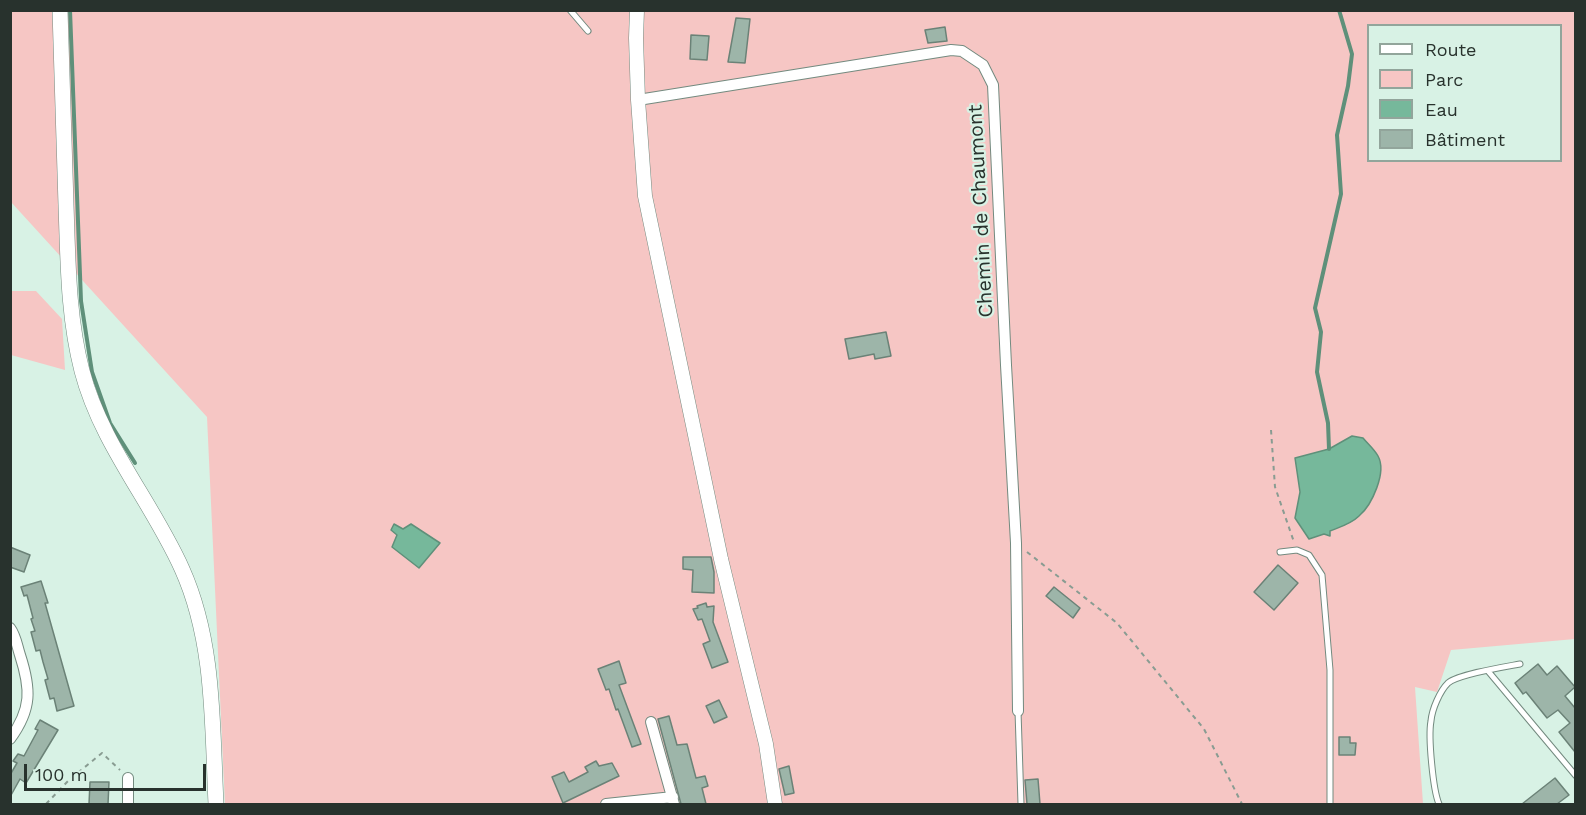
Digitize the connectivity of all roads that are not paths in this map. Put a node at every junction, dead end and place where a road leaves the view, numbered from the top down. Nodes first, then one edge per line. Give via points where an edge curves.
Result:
1 (60, 10) edge
2 (570, 10) edge
3 (638, 10) edge
4 (588, 31) dead end
5 (638, 100) junction
6 (1280, 552) dead end
7 (10, 628) edge
8 (1520, 663) dead end
9 (1488, 671) junction
10 (1018, 711) joint
11 (651, 722) dead end
12 (10, 739) edge
13 (1575, 776) edge
14 (128, 778) road end
15 (673, 801) edge
16 (128, 804) edge
17 (216, 804) edge
18 (606, 804) edge
19 (775, 804) edge
20 (1021, 804) edge
21 (1330, 804) edge
22 (1439, 804) edge

1 - 17 main road via 72,326 94,409 167,537 195,603 207,659
2 - 4 lane
3 - 5 street
5 - 10 street, Chemin de Chaumont via 951,50 962,51 983,65 993,85 1016,543
5 - 19 street via 645,196 721,559 766,744
6 - 21 lane via 1297,550 1309,555 1322,575 1330,670
7 - 12 street via 27,678 28,697 23,721
8 - 9 lane
9 - 13 lane
9 - 22 lane via 1450,682 1441,692 1431,720
10 - 20 lane
11 - 15 street
14 - 16 street
15 - 18 street

